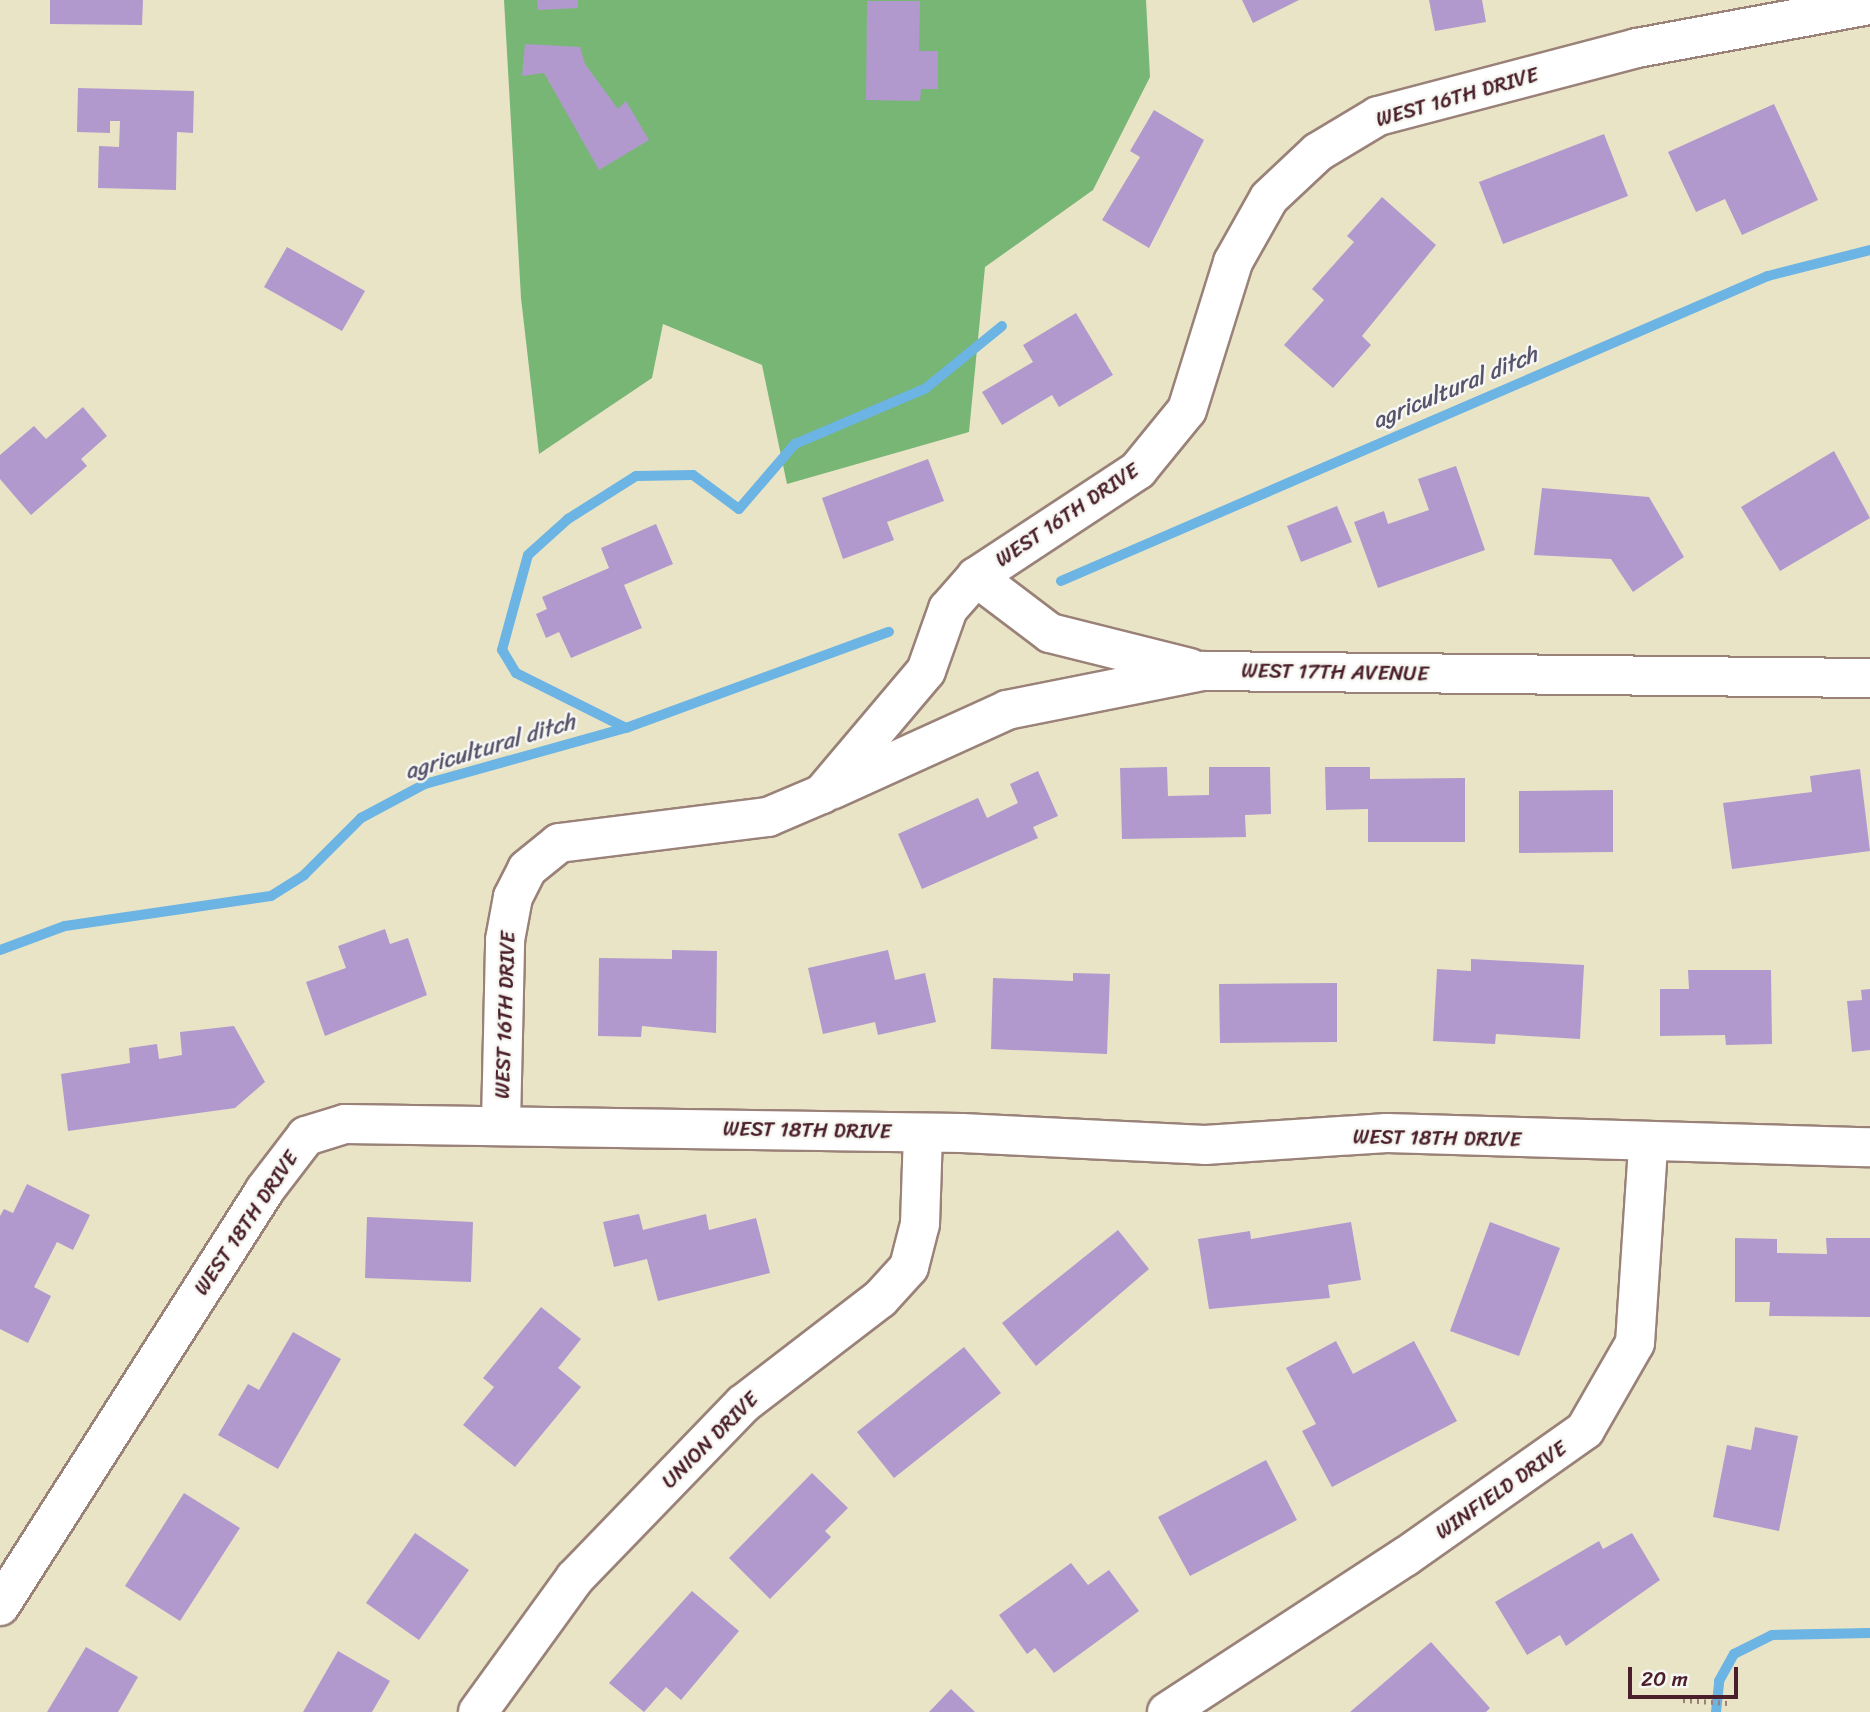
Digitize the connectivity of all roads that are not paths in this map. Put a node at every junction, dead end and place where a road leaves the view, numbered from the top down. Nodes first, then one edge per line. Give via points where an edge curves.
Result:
1 (1870, 5) edge
2 (976, 577) junction
3 (1202, 671) junction
4 (1870, 678) edge
5 (822, 794) junction
6 (501, 1123) junction
7 (923, 1133) junction
8 (1648, 1145) junction
9 (1870, 1147) edge
10 (0, 1606) edge
11 (478, 1712) edge
12 (1167, 1712) edge

1 - 2 street, WEST 16TH DRIVE via 1637,48 1391,113 1318,152 1263,208 1233,262 1186,410 1146,460
2 - 3 street via 1050,633
2 - 5 street, WEST 16TH DRIVE via 947,609 926,671
3 - 4 street, WEST 17TH AVENUE
3 - 5 street, WEST 17TH AVENUE via 1007,710
5 - 6 street, WEST 16TH DRIVE via 768,817 559,843 527,869 513,897 505,940
6 - 7 street, WEST 18TH DRIVE
6 - 10 street, WEST 18TH DRIVE via 345,1124 306,1136 264,1191
7 - 8 street, WEST 18TH DRIVE via 1205,1145 1387,1133
7 - 11 street, UNION DRIVE via 920,1224 909,1267 880,1299 724,1423 575,1578
8 - 9 street, WEST 18TH DRIVE
8 - 12 street, WINFIELD DRIVE via 1635,1343 1585,1430 1405,1558

